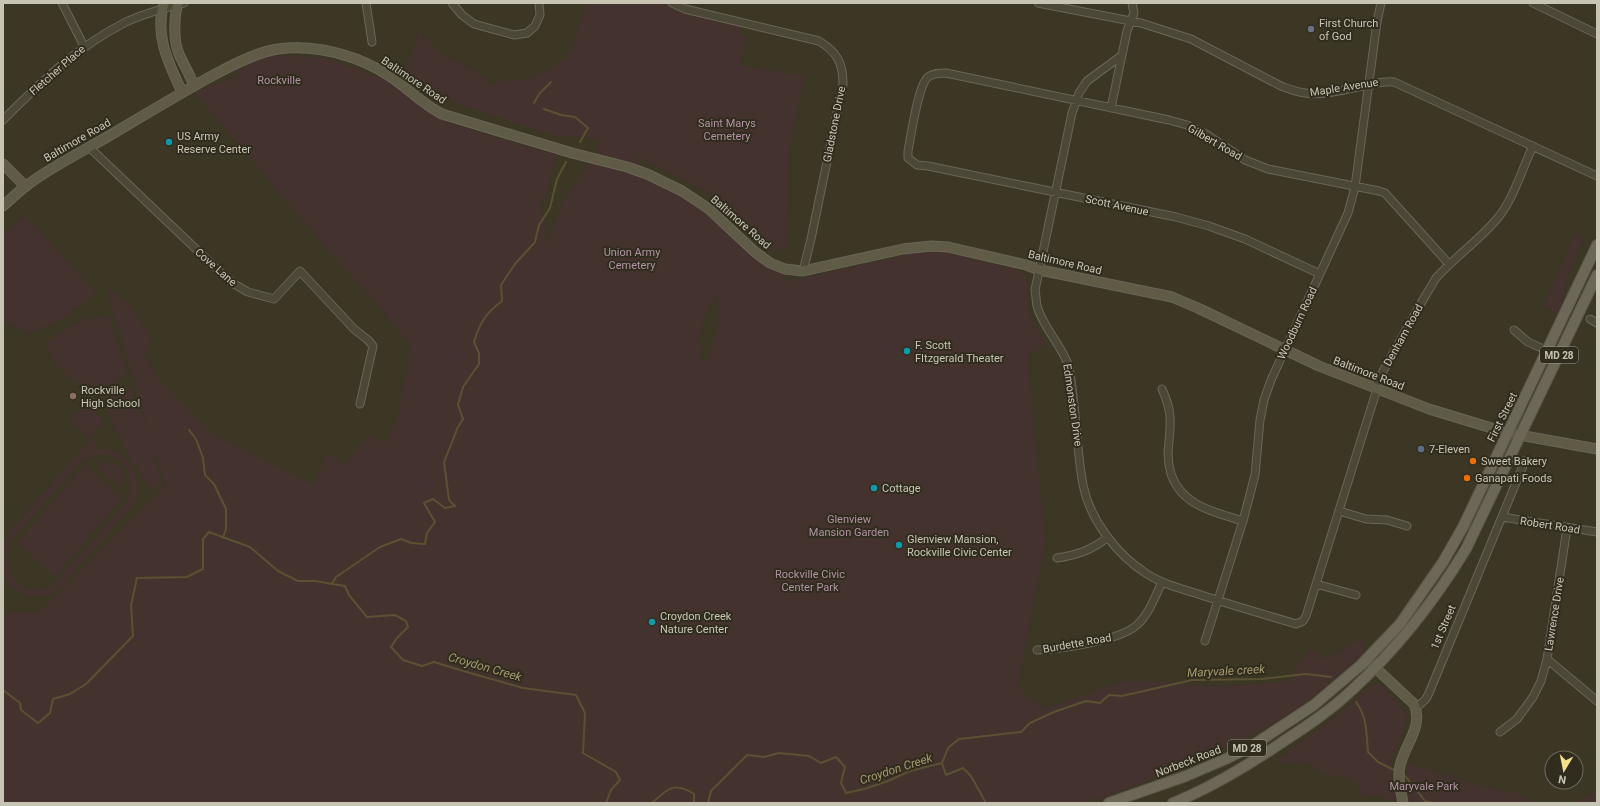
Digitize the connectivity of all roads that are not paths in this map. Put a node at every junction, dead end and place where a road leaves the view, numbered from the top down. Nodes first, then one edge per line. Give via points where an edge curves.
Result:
1 (62, 3) edge
2 (366, 3) edge
3 (452, 3) edge
4 (539, 3) edge
5 (672, 3) edge
6 (1038, 3) edge
7 (1132, 3) edge
8 (1381, 3) edge
9 (1533, 3) edge
10 (180, 4) edge
11 (163, 6) edge
12 (1130, 22) junction
13 (1597, 34) edge
14 (372, 42) dead end
15 (84, 46) junction
16 (1121, 56) junction
17 (1369, 85) junction
18 (194, 86) junction
19 (182, 92) junction
20 (1076, 101) junction
21 (1112, 108) junction
22 (3, 120) edge
23 (1533, 146) junction
24 (90, 148) junction
25 (908, 158) joint
26 (3, 164) edge
27 (1597, 176) edge
28 (25, 186) junction
29 (1355, 187) junction
30 (1055, 192) junction
31 (3, 206) edge
32 (1597, 245) edge
33 (1449, 264) junction
34 (1040, 270) junction
35 (803, 271) junction
36 (1320, 274) junction
37 (1597, 275) edge
38 (1590, 319) dead end
39 (1597, 323) edge
40 (1514, 330) dead end
41 (1284, 350) junction
42 (1548, 351) junction
43 (1162, 389) dead end
44 (1377, 390) junction
45 (360, 404) dead end
46 (1508, 433) junction
47 (1520, 436) junction
48 (1597, 450) edge
49 (1525, 461) dead end
50 (1339, 511) junction
51 (1502, 516) junction
52 (1242, 521) junction
53 (1407, 526) dead end
54 (1567, 528) junction
55 (1597, 532) edge
56 (1108, 537) junction
57 (1057, 558) dead end
58 (1162, 582) junction
59 (1316, 584) junction
60 (1356, 595) dead end
61 (1217, 601) junction
62 (1303, 621) joint
63 (1205, 641) dead end
64 (1037, 650) dead end
65 (1366, 659) junction
66 (1547, 659) junction
67 (1375, 668) junction
68 (1597, 701) edge
69 (1416, 708) junction
70 (1500, 732) dead end
71 (1109, 803) edge
72 (1173, 803) edge
73 (1403, 803) edge

1 - 15 street
2 - 14 street
3 - 4 street via 474,24 514,35 527,33 535,26 540,15
5 - 35 street, Gladstone Drive via 685,9 820,41 831,48 840,62 843,84
6 - 12 street, Maple Avenue
7 - 12 street via 1134,12
8 - 17 street, Woodburn Road
9 - 13 street
10 - 11 street, Fletcher Place
10 - 18 street via 175,30 176,43 178,53
11 - 15 street, Fletcher Place via 128,21
11 - 19 street via 161,32 164,49
12 - 16 street
12 - 17 street, Maple Avenue via 1191,39 1296,92 1319,93
15 - 22 street, Fletcher Place
16 - 20 street, Edmonston Drive via 1087,81
16 - 21 street
17 - 23 street, Maple Avenue via 1385,81 1404,85
17 - 29 street, Woodburn Road
18 - 19 street, Baltimore Road
18 - 35 street, Baltimore Road via 227,68 277,49 319,50 346,56 365,62 389,75 430,108 442,114 647,174 682,191 709,209 770,263 785,269
19 - 24 street, Baltimore Road
20 - 21 street, Gilbert Road
20 - 25 street, Gilbert Road via 946,73 935,74 928,77 921,86
20 - 30 street, Edmonston Drive
21 - 29 street, Gilbert Road via 1187,125 1206,134 1245,160 1268,169
23 - 27 street, Maple Avenue
23 - 33 street, Denham Road via 1507,204 1497,219
24 - 28 street, Baltimore Road
24 - 45 street, Cove Lane via 234,284 248,292 274,299 300,271 373,346
25 - 30 street, Scott Avenue via 916,165
26 - 28 street
28 - 31 street, Baltimore Road
29 - 33 street, Gilbert Road via 1384,193
29 - 36 street, Woodburn Road via 1348,214
30 - 34 street, Edmonston Drive
30 - 36 street, Scott Avenue via 1209,226 1245,239
32 - 42 main road, First Street / MD 28
33 - 44 street, Denham Road via 1436,278 1424,298 1380,376
34 - 35 street, Baltimore Road via 948,247 931,246 903,249
34 - 41 street, Baltimore Road via 1172,297
34 - 56 street, Edmonston Drive via 1036,290 1037,305 1069,367 1083,486 1092,512
36 - 41 street, Woodburn Road
37 - 47 main road, MD 28
38 - 39 street
40 - 42 street via 1528,342
41 - 44 street, Baltimore Road
41 - 52 street, Woodburn Road via 1264,400 1255,475
42 - 46 main road, First Street / MD 28
43 - 52 street via 1171,415 1168,464 1174,481 1193,503
44 - 46 street, Baltimore Road
44 - 50 street, Denham Road
46 - 47 street, Baltimore Road
46 - 65 main road, First Street / MD 28 via 1450,550 1400,624
47 - 48 street, Baltimore Road
47 - 67 main road, MD 28 via 1466,549 1414,624
49 - 51 street, 1st Street
50 - 53 street
50 - 59 street, Denham Road
51 - 54 street, Robert Road
51 - 69 street, 1st Street via 1429,693
52 - 61 street, Woodburn Road
54 - 55 street, Robert Road
54 - 66 street, Lawrence Drive
56 - 57 street via 1084,552
56 - 58 street, Edmonston Drive via 1132,564
58 - 61 street, Edmonston Drive
58 - 64 street, Burdette Road via 1146,615 1126,633 1109,639 1051,650
59 - 60 street
59 - 62 street, Denham Road
61 - 62 street, Edmonston Drive via 1296,624
61 - 63 street, Woodburn Road
65 - 67 street
65 - 71 main road, Norbeck Road / MD 28 via 1314,705 1252,746 1209,766
66 - 68 street, Lawrence Drive
66 - 70 street via 1533,698 1517,719
67 - 69 street
67 - 72 main road, MD 28 via 1352,691 1283,742 1228,776
69 - 73 street via 1417,719 1399,772

